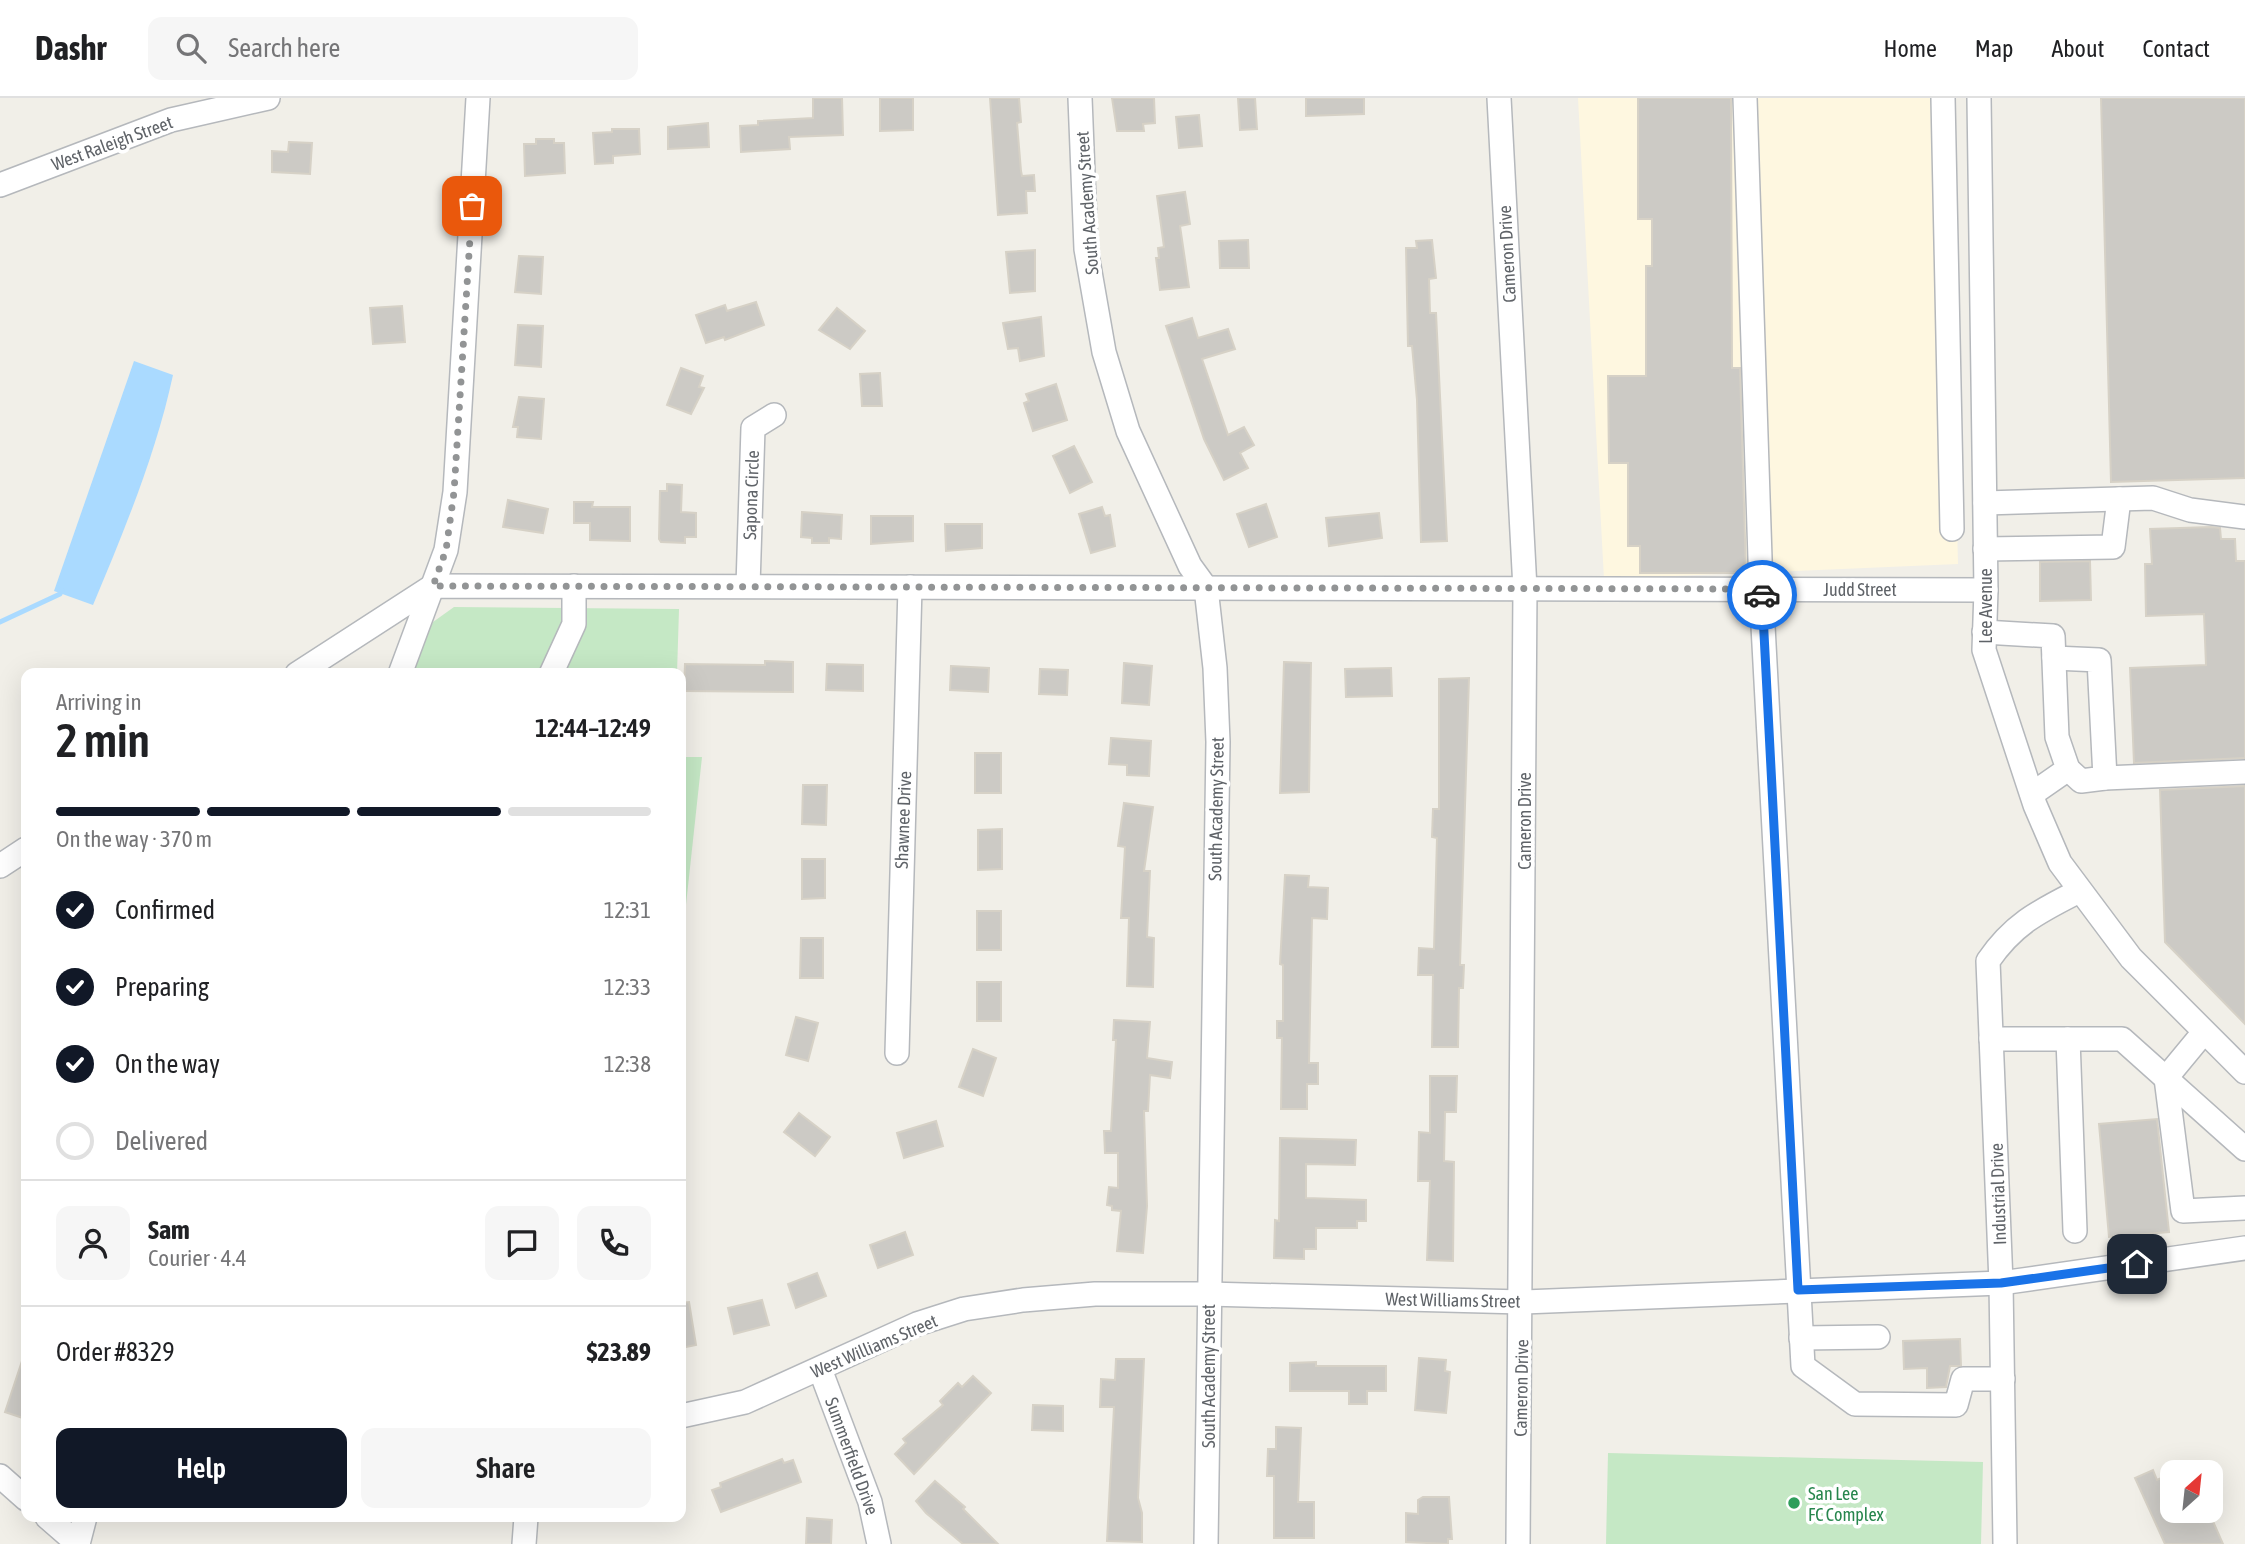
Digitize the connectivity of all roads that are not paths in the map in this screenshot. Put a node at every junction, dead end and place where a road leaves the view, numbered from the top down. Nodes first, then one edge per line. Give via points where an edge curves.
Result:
1 (268, 98) edge
2 (478, 98) edge
3 (1080, 98) edge
4 (1499, 98) edge
5 (1745, 98) edge
6 (1942, 98) edge
7 (1979, 98) edge
8 (0, 184) edge
9 (774, 415) dead end
10 (2119, 499) junction
11 (1985, 503) junction
12 (2245, 517) edge
13 (1952, 529) dead end
14 (1985, 550) junction
15 (433, 586) junction
16 (574, 586) junction
17 (748, 586) junction
18 (909, 587) junction
19 (1206, 588) junction
20 (1525, 589) junction
21 (1761, 589) junction
22 (1986, 590) junction
23 (1984, 632) junction
24 (2054, 658) junction
25 (306, 668) edge
26 (402, 668) edge
27 (554, 668) edge
28 (2068, 769) junction
29 (2245, 772) edge
30 (2105, 778) junction
31 (2032, 794) junction
32 (21, 852) edge
33 (0, 866) edge
34 (2079, 891) junction
35 (2204, 1032) junction
36 (1991, 1039) junction
37 (2068, 1039) junction
38 (897, 1053) dead end
39 (2245, 1072) edge
40 (2166, 1078) junction
41 (2245, 1149) edge
42 (2245, 1208) edge
43 (2075, 1231) dead end
44 (2245, 1248) edge
45 (2001, 1283) junction
46 (1798, 1290) junction
47 (1208, 1294) junction
48 (1522, 1302) junction
49 (1801, 1338) junction
50 (1878, 1338) dead end
51 (820, 1368) junction
52 (2003, 1379) junction
53 (686, 1415) edge
54 (0, 1476) edge
55 (21, 1495) edge
56 (53, 1522) edge
57 (84, 1522) edge
58 (526, 1522) edge
59 (78, 1544) edge
60 (524, 1544) edge
61 (879, 1544) edge
62 (1206, 1544) edge
63 (1518, 1544) edge
64 (2005, 1544) edge

1 - 8 street, West Raleigh Street via 171,120
2 - 15 street via 454,492 446,550
3 - 19 street, South Academy Street via 1086,249 1104,352 1128,431 1190,566
4 - 20 street, Cameron Drive
5 - 21 street
6 - 13 street
7 - 11 street, Lee Avenue
9 - 17 street, Sapona Circle via 754,428
10 - 11 street
10 - 12 street via 2153,498 2190,510
10 - 14 street via 2113,547
11 - 14 street, Lee Avenue
14 - 22 street, Lee Avenue
15 - 16 street, Judd Street
15 - 25 street
15 - 26 street
16 - 17 street, Judd Street
16 - 27 street via 574,624
17 - 18 street, Judd Street
18 - 19 street, Judd Street
18 - 38 street, Shawnee Drive
19 - 20 street, Judd Street
19 - 47 street, South Academy Street via 1218,742
20 - 21 street, Judd Street
20 - 48 street, Cameron Drive
21 - 22 street, Judd Street
21 - 46 street
22 - 23 street, Lee Avenue
23 - 24 street via 2053,636
23 - 31 street, Lee Avenue via 1984,650
24 - 28 street via 2057,737
24 - 30 street via 2099,660
28 - 30 street via 2081,781
28 - 31 street
29 - 30 street
31 - 34 street, Lee Avenue via 2060,863
32 - 33 street
34 - 35 street, Lee Avenue via 2131,958
34 - 36 street, Industrial Drive via 2022,921 2002,939 1988,961
35 - 39 street, Lee Avenue
35 - 40 street
36 - 37 street
36 - 45 street, Industrial Drive
37 - 40 street via 2122,1039
37 - 43 street
40 - 41 street
40 - 42 street via 2183,1211
44 - 45 street, West Williams Street
45 - 46 street, West Williams Street
45 - 52 street, Industrial Drive
46 - 48 street, West Williams Street
46 - 49 street
47 - 48 street, West Williams Street
47 - 51 street, West Williams Street via 1095,1294 964,1309 917,1324
47 - 62 street, South Academy Street
48 - 63 street, Cameron Drive
49 - 50 street
49 - 52 street via 1802,1366 1855,1404 1956,1405 1963,1379
51 - 53 street, West Williams Street via 745,1402
51 - 61 street, Summerfield Drive via 870,1502
52 - 64 street, Industrial Drive
54 - 55 street
56 - 59 street
57 - 59 street
58 - 60 street

